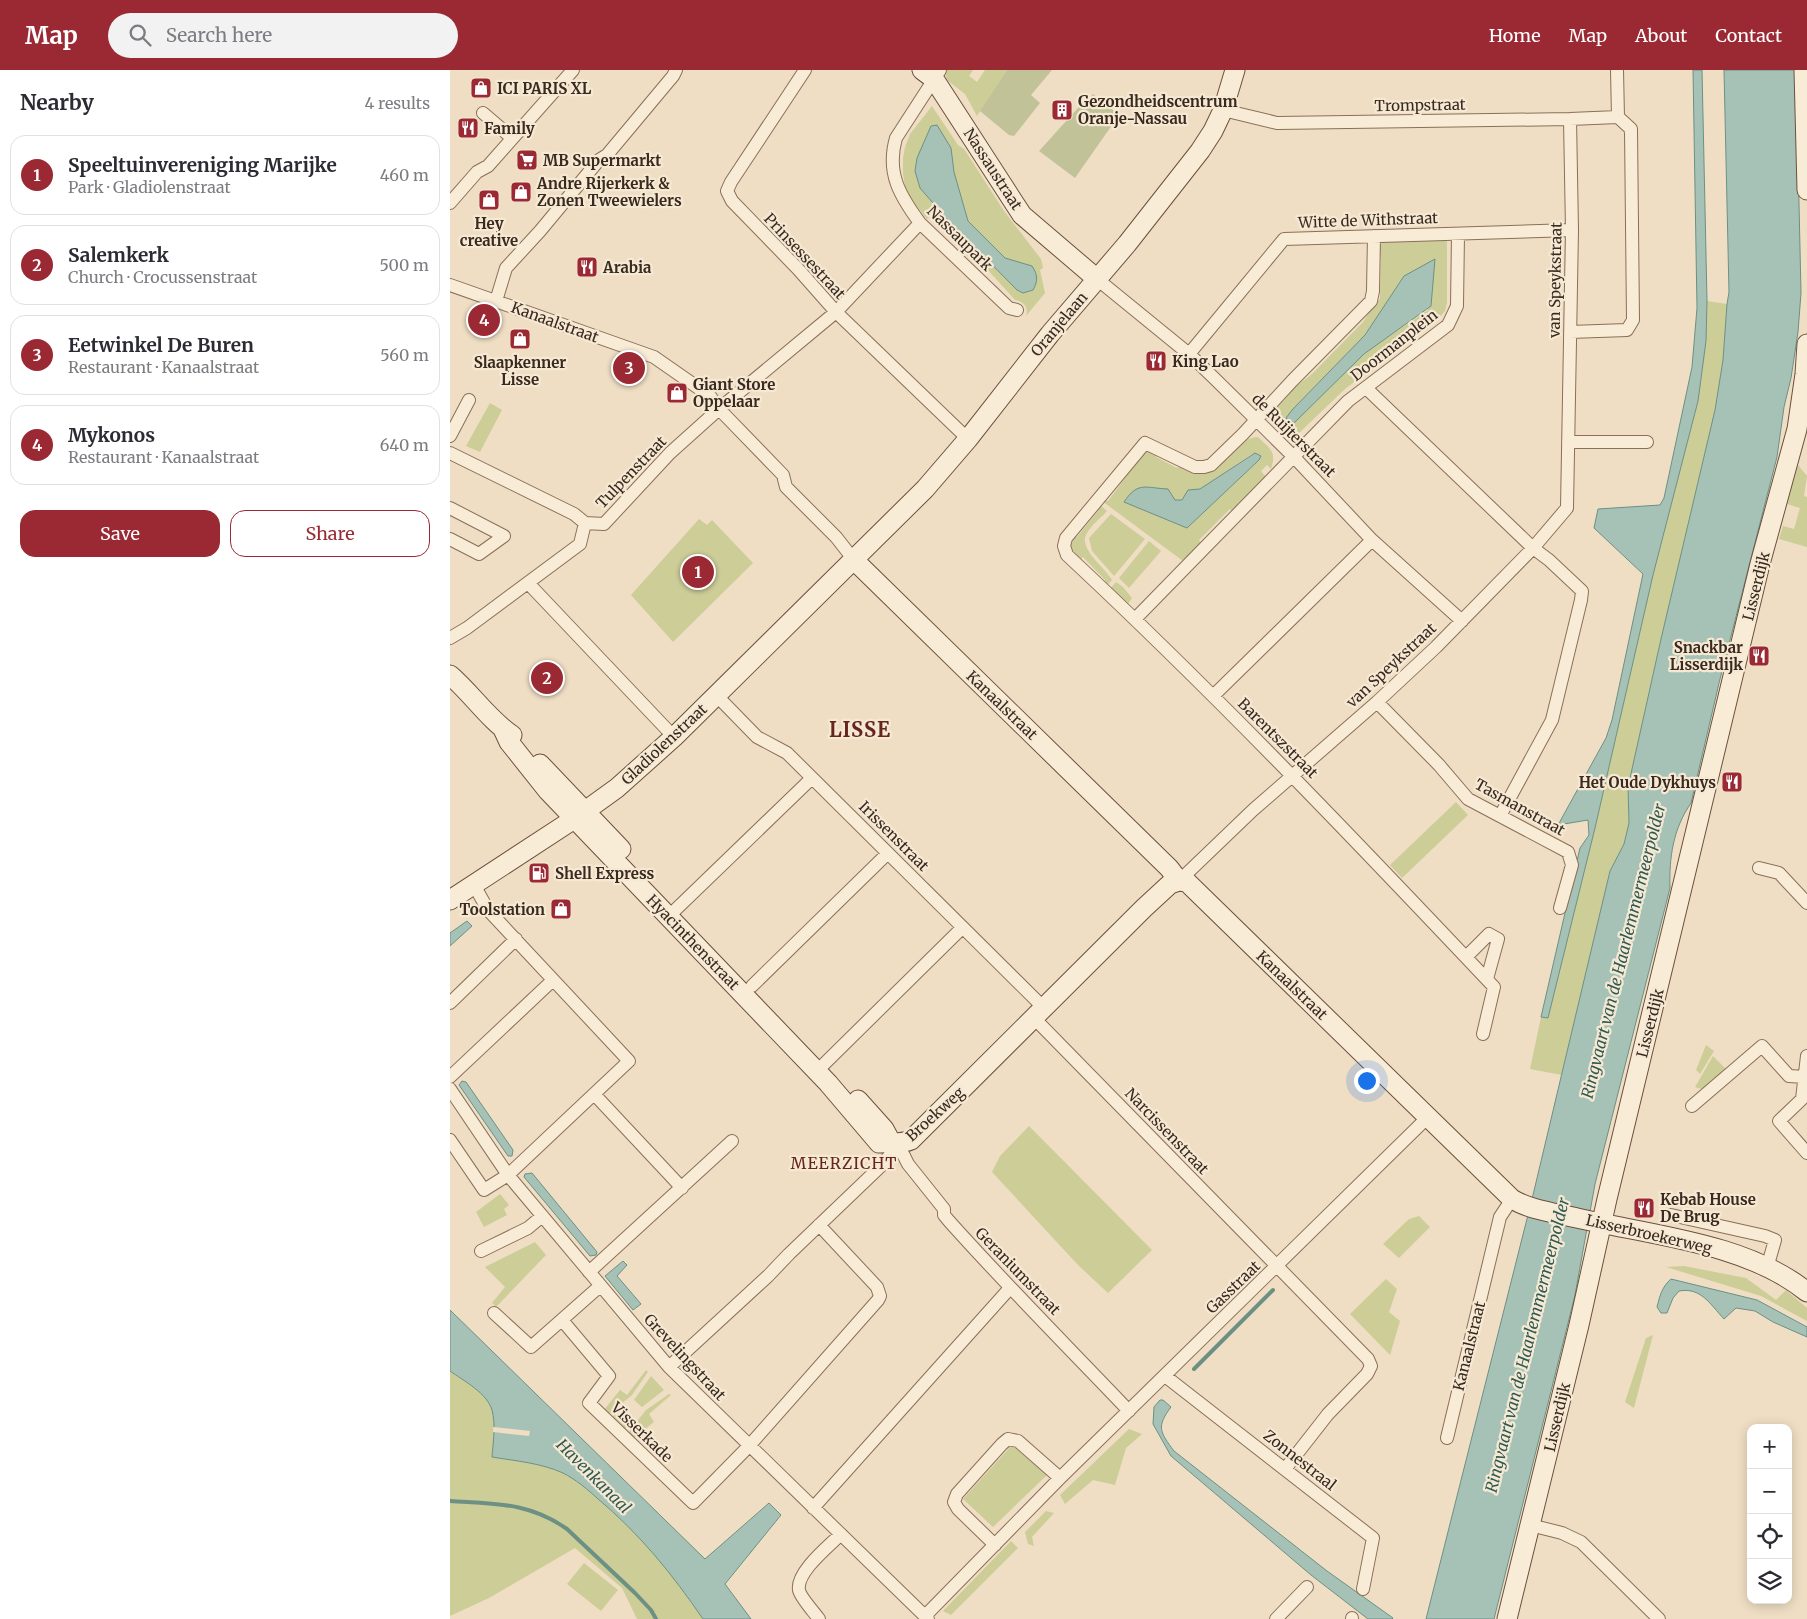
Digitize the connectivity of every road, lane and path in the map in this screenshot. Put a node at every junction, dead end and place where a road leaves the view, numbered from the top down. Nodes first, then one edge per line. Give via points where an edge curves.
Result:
1 (573, 70) edge
2 (676, 70) edge
3 (805, 70) edge
4 (1235, 70) edge
5 (1617, 70) edge
6 (1804, 70) edge
7 (932, 73) edge
8 (1223, 110) junction
9 (483, 113) dead end
10 (1618, 117) junction
11 (1570, 119) junction
12 (512, 138) junction
13 (1807, 190) edge
14 (450, 203) edge
15 (920, 224) junction
16 (1572, 230) junction
17 (1458, 234) junction
18 (1374, 236) junction
19 (1097, 279) junction
20 (450, 285) edge
21 (496, 300) junction
22 (1017, 310) dead end
23 (836, 312) junction
24 (1570, 332) junction
25 (1807, 344) edge
26 (1189, 354) junction
27 (1366, 388) junction
28 (469, 400) dead end
29 (719, 409) junction
30 (1256, 420) junction
31 (1802, 429) edge
32 (450, 436) edge
33 (968, 439) junction
34 (1568, 442) junction
35 (1647, 442) dead end
36 (450, 452) edge
37 (1293, 456) junction
38 (450, 508) edge
39 (586, 523) junction
40 (450, 539) edge
41 (1372, 540) junction
42 (1533, 548) junction
43 (854, 560) junction
44 (528, 583) junction
45 (1135, 619) junction
46 (1462, 620) junction
47 (452, 635) edge
48 (450, 675) edge
49 (716, 694) junction
50 (1213, 696) junction
51 (1377, 702) junction
52 (674, 737) junction
53 (1293, 775) junction
54 (812, 778) junction
55 (580, 815) junction
56 (1500, 816) junction
57 (888, 853) junction
58 (1759, 868) dead end
59 (1179, 881) junction
60 (474, 885) junction
61 (450, 900) edge
62 (1807, 903) edge
63 (1560, 908) dead end
64 (673, 912) junction
65 (962, 928) junction
66 (516, 940) junction
67 (1466, 957) junction
68 (1487, 979) junction
69 (553, 980) junction
70 (752, 986) junction
71 (450, 1003) edge
72 (1039, 1013) junction
73 (1483, 1034) dead end
74 (1807, 1056) edge
75 (820, 1068) junction
76 (450, 1077) edge
77 (1805, 1077) junction
78 (450, 1089) edge
79 (594, 1094) junction
80 (1692, 1106) dead end
81 (1428, 1117) junction
82 (450, 1140) edge
83 (732, 1141) dead end
84 (894, 1143) junction
85 (1807, 1153) edge
86 (508, 1175) junction
87 (682, 1188) junction
88 (1520, 1202) junction
89 (1671, 1214) dead end
90 (542, 1217) junction
91 (1595, 1221) junction
92 (819, 1225) junction
93 (481, 1251) dead end
94 (1277, 1267) junction
95 (1767, 1268) junction
96 (588, 1272) junction
97 (600, 1286) junction
98 (1010, 1288) junction
99 (1807, 1292) edge
100 (494, 1313) dead end
101 (562, 1320) junction
102 (669, 1367) junction
103 (1165, 1376) junction
104 (1129, 1411) junction
105 (1447, 1438) dead end
106 (749, 1446) junction
107 (1285, 1469) junction
108 (1060, 1478) junction
109 (813, 1508) junction
110 (1530, 1526) junction
111 (841, 1534) junction
112 (995, 1545) junction
113 (1306, 1587) dead end
114 (1363, 1589) dead end
115 (926, 1618) edge
116 (819, 1619) edge
117 (1276, 1619) edge
118 (1507, 1619) edge
119 (1658, 1619) edge

1 - 12 street
2 - 21 street via 607,155 506,268
3 - 23 street, Prinsessestraat via 727,191 732,201
4 - 8 main road, Oranjelaan
5 - 10 street
6 - 13 main road
7 - 15 street, Nassaupark via 896,138 893,150 896,183
7 - 19 main road, Nassaustraat via 1022,215
8 - 11 street, Trompstraat via 1277,123
8 - 19 main road, Oranjelaan via 1200,151
9 - 12 street
10 - 11 street, Trompstraat
10 - 24 street via 1630,129 1633,320 1627,330
11 - 16 street, van Speykstraat
12 - 14 street
15 - 22 street, Nassaupark via 1009,308
15 - 23 street, Tulpenstraat
16 - 17 street, Witte de Withstraat
16 - 24 street, van Speykstraat
17 - 18 street, Witte de Withstraat
17 - 27 street, Doormanplein via 1458,306 1448,325
18 - 26 street, Witte de Withstraat via 1284,239
18 - 30 street via 1372,301
19 - 26 street, de Ruijterstraat
19 - 33 main road, Oranjelaan
20 - 21 street, Kanaalstraat
21 - 29 street, Kanaalstraat via 654,357 710,396
23 - 29 street, Tulpenstraat
23 - 33 street, Prinsessestraat
24 - 34 street, van Speykstraat
25 - 31 main road, Lisserdijk
26 - 30 street, de Ruijterstraat
27 - 37 street, Doormanplein via 1350,399
27 - 42 street
28 - 32 street
29 - 39 street, Tulpenstraat via 670,453 604,524
29 - 43 street, Kanaalstraat via 783,475 786,487 836,537
30 - 37 street, de Ruijterstraat
30 - 45 street, Barentszstraat via 1211,465 1204,467 1195,467 1145,443 1066,538 1067,555
31 - 91 main road, Lisserdijk via 1760,564
33 - 43 main road, Oranjelaan via 925,489
34 - 35 street
34 - 42 street, van Speykstraat via 1567,508
36 - 39 street
37 - 41 street, de Ruijterstraat
37 - 45 street, Doormanplein
38 - 40 street via 504,536 479,554
39 - 44 street, Tulpenstraat via 580,544
41 - 46 street, de Ruijterstraat
41 - 50 street
42 - 46 street, van Speykstraat
42 - 56 street via 1582,591 1581,600 1552,720
43 - 49 main road, Gladiolenstraat
43 - 59 main road, Kanaalstraat
44 - 47 street, Tulpenstraat via 467,628
44 - 52 street
45 - 50 street, Barentszstraat
46 - 51 street, van Speykstraat
48 - 55 main road, Hyacinthenstraat via 503,729 508,742 548,791
49 - 52 main road, Gladiolenstraat
49 - 54 street, Irissenstraat via 757,737 787,753
50 - 53 street, Barentszstraat
51 - 53 street, van Speykstraat
51 - 56 street, Tasmanstraat via 1468,799
52 - 55 main road, Gladiolenstraat via 617,788
53 - 59 street, van Speykstraat
53 - 67 street, Barentszstraat
54 - 57 street, Irissenstraat
54 - 64 street
55 - 60 main road, Gladiolenstraat
55 - 64 main road, Hyacinthenstraat
56 - 63 street, Tasmanstraat via 1568,852 1572,865
57 - 65 street, Irissenstraat
57 - 70 street
58 - 62 street via 1779,873
59 - 72 main road, Broekweg via 1165,889
59 - 81 main road, Kanaalstraat via 1192,886
60 - 61 main road, Gladiolenstraat
60 - 66 street via 488,910
64 - 70 main road, Hyacinthenstraat
64 - 75 main road, Hyacinthenstraat
65 - 72 street, Irissenstraat
65 - 75 street
66 - 69 street
66 - 71 street
67 - 68 street, Barentszstraat
67 - 68 street via 1489,934 1498,939
68 - 73 street via 1494,987
69 - 76 street
69 - 79 street via 629,1061
70 - 75 main road, Hyacinthenstraat
72 - 84 main road, Broekweg via 911,1140
72 - 94 street, Narcissenstraat
74 - 77 street
75 - 84 main road, Hyacinthenstraat via 874,1139 879,1143
77 - 80 street via 1789,1076 1762,1046
77 - 85 street via 1802,1099 1779,1121
78 - 86 street, Grevelingstraat
79 - 86 street
79 - 87 street
81 - 88 main road, Kanaalstraat
81 - 94 street, Gasstraat
82 - 86 street via 484,1190
83 - 87 street
84 - 92 street, Broekweg via 883,1164
84 - 98 street, Geraniumstraat via 944,1209 949,1221
86 - 90 street, Grevelingstraat
87 - 96 street
88 - 91 main road, Lisserbroekerweg
88 - 105 street, Kanaalstraat via 1500,1217
89 - 95 street, Lisserbroekerweg via 1775,1240
90 - 93 street via 528,1228
90 - 96 street, Grevelingstraat
91 - 95 main road, Lisserbroekerweg via 1728,1252
91 - 110 main road, Lisserdijk via 1579,1325
92 - 102 street, Broekweg
92 - 106 street via 877,1287 880,1296
94 - 103 street, Gasstraat
94 - 107 street, Narcissenstraat via 1368,1359 1371,1366
95 - 99 main road, Lisserbroekerweg
96 - 97 street, Grevelingstraat
97 - 101 street
97 - 102 street, Grevelingstraat
98 - 104 street, Geraniumstraat
98 - 109 street
100 - 101 street via 531,1347
101 - 106 street, Visserkade via 609,1376 589,1403 693,1504
102 - 106 street, Grevelingstraat
103 - 104 street, Gasstraat
103 - 107 street, Zonnestraal
104 - 108 street, Gasstraat
106 - 109 street, Grevelingstraat
107 - 114 street, Zonnestraal via 1373,1538
108 - 112 street, Gasstraat
108 - 112 street via 1018,1440 1008,1439 1002,1444 957,1494 954,1502
109 - 111 street, Grevelingstraat
110 - 118 main road, Lisserdijk
110 - 119 street via 1562,1533 1581,1542
111 - 115 street, Grevelingstraat
111 - 116 street via 806,1569 800,1580 799,1591
112 - 115 street, Gasstraat
113 - 117 street

